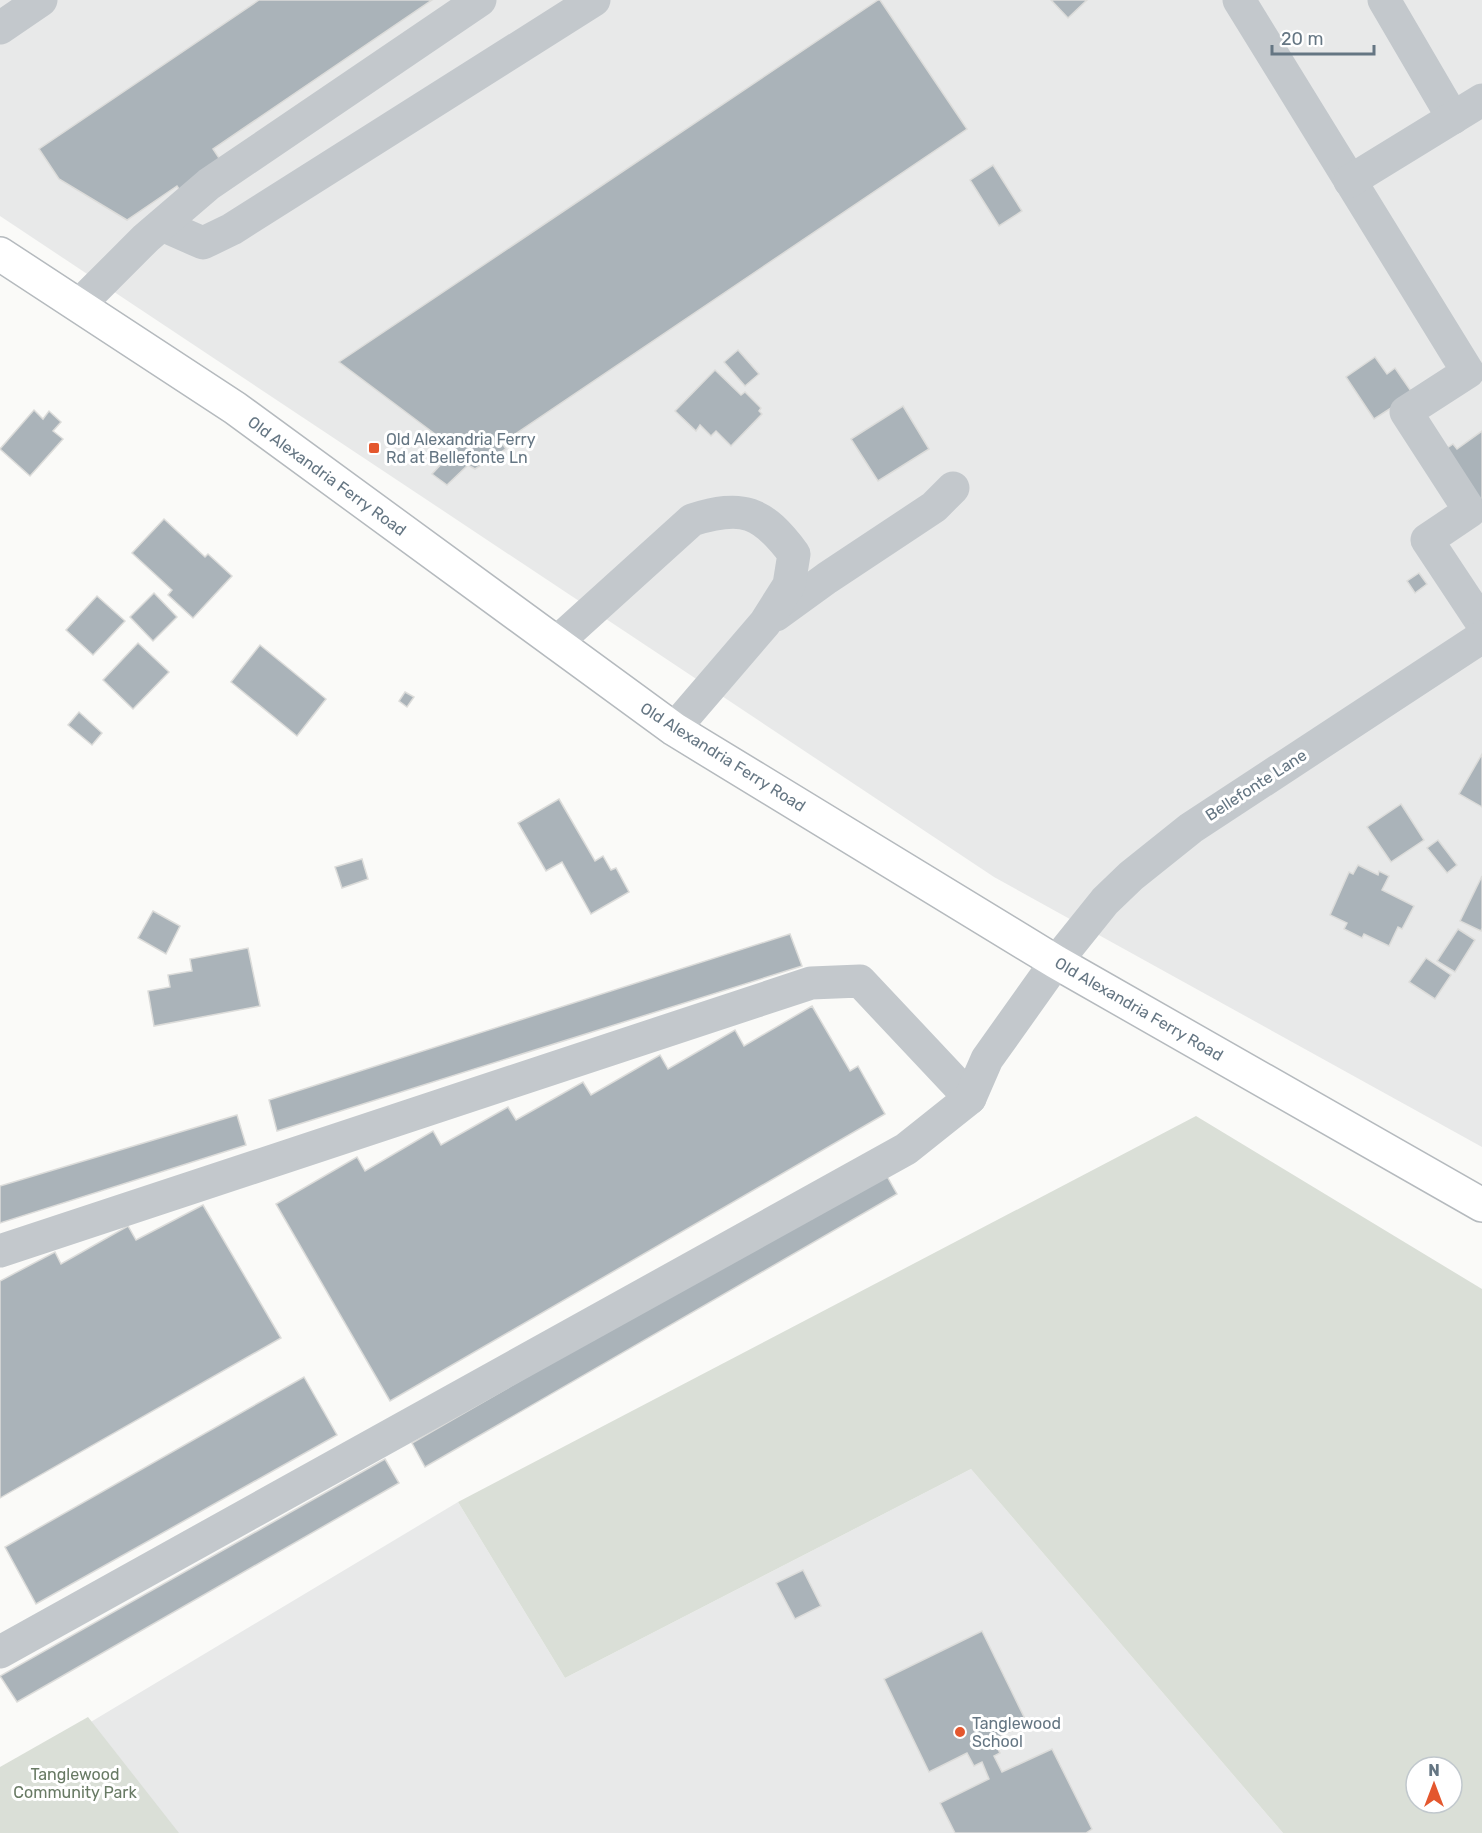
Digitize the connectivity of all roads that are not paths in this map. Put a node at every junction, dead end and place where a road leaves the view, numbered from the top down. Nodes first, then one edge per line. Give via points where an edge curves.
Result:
1 (41, 0) edge
2 (480, 0) edge
3 (594, 0) edge
4 (1239, 0) edge
5 (1384, 0) edge
6 (0, 28) edge
7 (1482, 100) edge
8 (1453, 118) junction
9 (1350, 181) junction
10 (162, 225) junction
11 (0, 254) edge
12 (79, 305) junction
13 (1475, 367) edge
14 (953, 488) dead end
15 (1482, 623) edge
16 (765, 624) junction
17 (1482, 637) edge
18 (556, 643) junction
19 (674, 729) junction
20 (1056, 962) junction
21 (970, 1098) junction
22 (1482, 1205) edge
23 (0, 1251) edge
24 (0, 1652) edge

1 - 6 street
2 - 10 street via 209,184
3 - 10 street via 232,229 202,243
4 - 9 street
5 - 8 street
7 - 8 street
8 - 9 street
9 - 13 street
10 - 12 street
11 - 12 main road, Old Alexandria Ferry Road
12 - 18 main road, Old Alexandria Ferry Road via 236,408
13 - 15 street via 1406,412 1470,511 1427,540
14 - 16 street via 934,507
16 - 18 street via 789,585 794,554 777,531 752,514 716,513 692,520
16 - 19 street
17 - 20 street, Bellefonte Lane via 1157,853 1105,901
18 - 19 main road, Old Alexandria Ferry Road
19 - 20 main road, Old Alexandria Ferry Road
20 - 21 street, Bellefonte Lane via 987,1059
20 - 22 main road, Old Alexandria Ferry Road
21 - 23 street via 860,981 811,983
21 - 24 street via 906,1149

